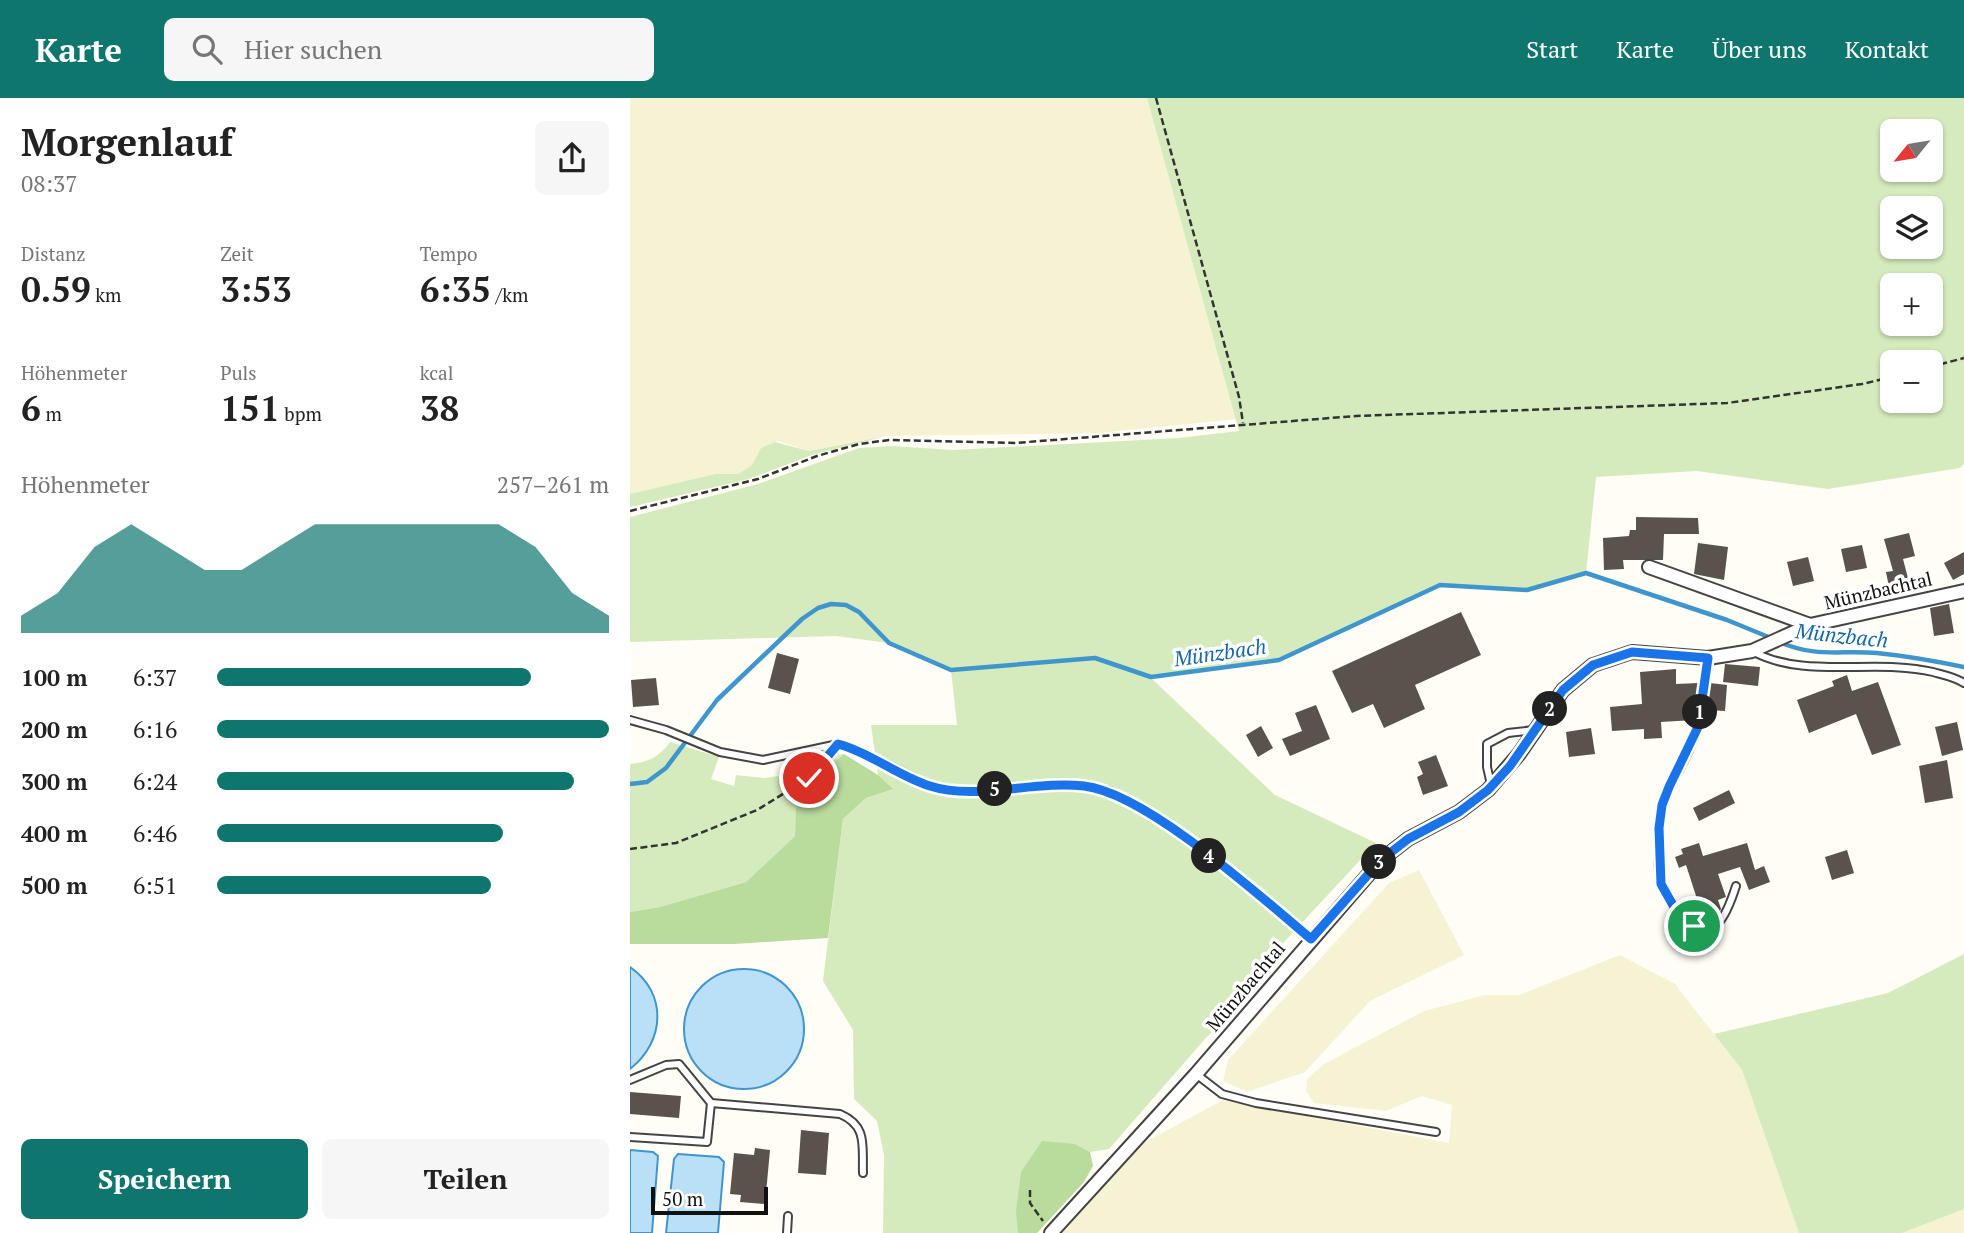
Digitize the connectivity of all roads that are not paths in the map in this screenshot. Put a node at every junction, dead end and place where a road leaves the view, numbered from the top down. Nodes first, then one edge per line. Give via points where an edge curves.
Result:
1 (1649, 568) dead end
2 (1964, 591) edge
3 (1810, 625) junction
4 (1757, 649) junction
5 (1708, 658) junction
6 (1964, 683) edge
7 (630, 720) edge
8 (1536, 730) junction
9 (1491, 786) junction
10 (1736, 886) dead end
11 (1311, 939) junction
12 (1196, 1074) junction
13 (630, 1080) edge
14 (711, 1103) junction
15 (1436, 1132) dead end
16 (630, 1137) edge
17 (863, 1173) dead end
18 (789, 1216) dead end
19 (1051, 1232) edge
20 (788, 1233) edge

1 - 3 street
2 - 3 street, Münzbachtal
3 - 4 street, Münzbachtal
4 - 5 street, Münzbachtal
4 - 6 lane via 1769,661 1886,665 1925,670
5 - 8 street, Münzbachtal via 1632,652 1593,665 1563,690
5 - 10 lane via 1698,727 1662,805 1661,884 1674,907 1702,929 1724,919
7 - 11 lane via 739,757 763,760 838,744 930,786 964,791 1049,784 1110,791 1209,856
8 - 9 street, Münzbachtal
8 - 9 lane via 1508,733 1487,744
9 - 11 street, Münzbachtal via 1459,812 1408,839 1381,860
11 - 12 street, Münzbachtal
12 - 15 lane via 1222,1094 1256,1103
12 - 19 street, Münzbachtal
13 - 14 lane via 679,1064
14 - 16 lane via 707,1142
14 - 17 lane via 840,1114 855,1120 862,1135
18 - 20 lane

